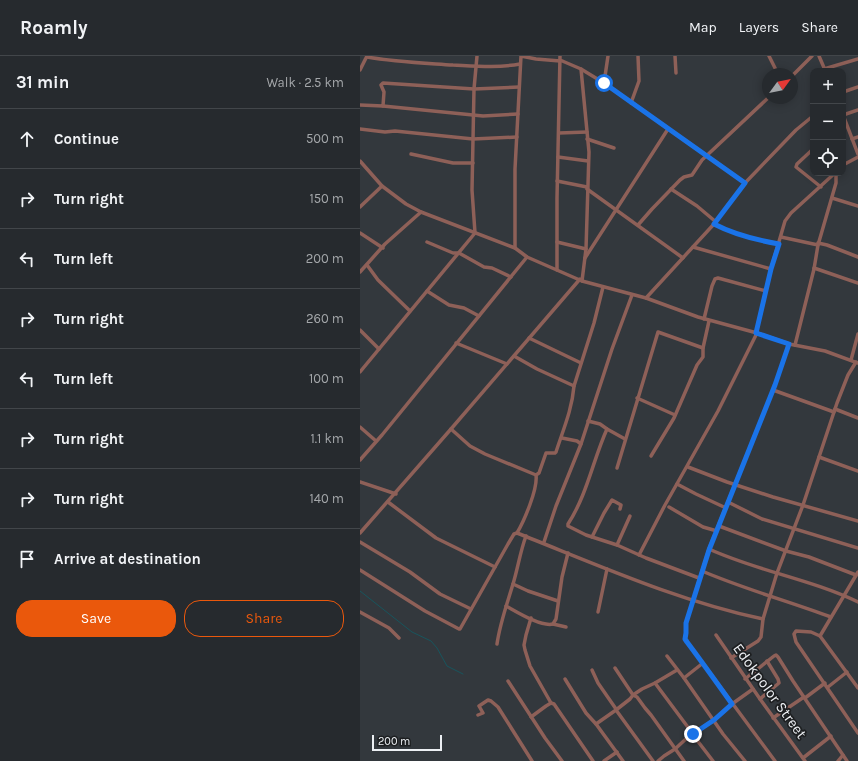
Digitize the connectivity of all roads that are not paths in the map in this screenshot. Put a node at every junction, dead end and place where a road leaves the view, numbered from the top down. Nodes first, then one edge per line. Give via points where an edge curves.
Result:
1 (367, 56) edge
2 (477, 56) edge
3 (608, 56) edge
4 (638, 56) edge
5 (675, 56) edge
6 (812, 56) edge
7 (819, 56) edge
8 (772, 57) edge
9 (560, 59) edge
10 (858, 59) edge
11 (520, 64) junction
12 (475, 66) junction
13 (776, 68) edge
14 (824, 68) edge
15 (831, 68) edge
16 (580, 69) junction
17 (360, 70) edge
18 (798, 70) edge
19 (676, 73) dead end
20 (604, 83) junction
21 (520, 87) junction
22 (858, 87) edge
23 (474, 89) junction
24 (846, 91) edge
25 (631, 103) junction
26 (762, 104) edge
27 (360, 105) edge
28 (383, 106) junction
29 (858, 110) edge
30 (473, 114) junction
31 (518, 114) junction
32 (846, 114) edge
33 (810, 118) edge
34 (846, 123) edge
35 (360, 129) edge
36 (668, 129) junction
37 (587, 132) junction
38 (559, 133) junction
39 (517, 137) junction
40 (858, 137) edge
41 (473, 139) junction
42 (587, 139) junction
43 (852, 140) junction
44 (614, 148) dead end
45 (810, 152) edge
46 (411, 154) dead end
47 (707, 156) junction
48 (858, 156) edge
49 (558, 157) junction
50 (360, 160) edge
51 (588, 161) junction
52 (473, 163) junction
53 (846, 163) edge
54 (832, 176) edge
55 (835, 176) edge
56 (558, 181) junction
57 (745, 183) junction
58 (382, 186) junction
59 (821, 187) junction
60 (587, 188) junction
61 (671, 189) junction
62 (832, 198) junction
63 (858, 206) edge
64 (360, 207) edge
65 (616, 210) junction
66 (421, 212) junction
67 (715, 223) junction
68 (638, 225) junction
69 (360, 233) edge
70 (475, 233) junction
71 (781, 237) junction
72 (427, 242) dead end
73 (557, 242) junction
74 (779, 244) junction
75 (818, 244) junction
76 (693, 247) junction
77 (382, 248) junction
78 (515, 248) junction
79 (586, 249) junction
80 (459, 253) junction
81 (527, 256) junction
82 (858, 257) edge
83 (585, 258) junction
84 (682, 258) junction
85 (367, 265) junction
86 (814, 268) junction
87 (771, 269) junction
88 (557, 270) junction
89 (360, 272) edge
90 (511, 277) junction
91 (581, 280) junction
92 (858, 283) edge
93 (604, 287) junction
94 (427, 291) junction
95 (766, 292) junction
96 (632, 295) junction
97 (646, 298) junction
98 (410, 312) junction
99 (479, 316) junction
100 (704, 319) junction
101 (709, 321) junction
102 (360, 330) edge
103 (757, 333) junction
104 (858, 334) edge
105 (529, 338) junction
106 (456, 343) junction
107 (789, 344) junction
108 (795, 344) junction
109 (703, 348) junction
110 (379, 349) junction
111 (514, 356) junction
112 (851, 360) junction
113 (581, 363) junction
114 (857, 363) edge
115 (507, 364) junction
116 (360, 372) edge
117 (574, 386) junction
118 (773, 390) junction
119 (637, 398) junction
120 (835, 411) junction
121 (675, 415) junction
122 (858, 418) edge
123 (588, 420) junction
124 (360, 426) edge
125 (607, 428) junction
126 (451, 430) junction
127 (562, 438) junction
128 (625, 439) junction
129 (376, 441) junction
130 (581, 444) junction
131 (651, 456) dead end
132 (819, 457) junction
133 (360, 460) edge
134 (688, 467) junction
135 (616, 468) dead end
136 (858, 471) edge
137 (536, 475) junction
138 (360, 482) edge
139 (678, 484) junction
140 (735, 484) junction
141 (396, 494) junction
142 (388, 502) junction
143 (728, 502) junction
144 (803, 505) junction
145 (669, 507) dead end
146 (726, 508) junction
147 (620, 509) dead end
148 (630, 516) dead end
149 (858, 521) edge
150 (719, 526) junction
151 (794, 528) junction
152 (717, 531) junction
153 (517, 533) junction
154 (360, 534) edge
155 (526, 536) junction
156 (592, 537) junction
157 (360, 542) edge
158 (544, 542) junction
159 (617, 545) junction
160 (858, 548) edge
161 (709, 550) junction
162 (786, 551) junction
163 (568, 553) junction
164 (639, 555) junction
165 (495, 567) junction
166 (607, 569) junction
167 (360, 570) edge
168 (702, 571) junction
169 (777, 574) junction
170 (857, 574) edge
171 (699, 578) junction
172 (513, 584) junction
173 (844, 595) junction
174 (771, 596) junction
175 (693, 600) junction
176 (558, 601) junction
177 (858, 602) edge
178 (506, 606) junction
179 (471, 609) junction
180 (360, 612) edge
181 (598, 612) dead end
182 (531, 618) junction
183 (831, 618) junction
184 (763, 619) junction
185 (553, 624) junction
186 (566, 627) dead end
187 (716, 635) dead end
188 (820, 636) junction
189 (400, 638) dead end
190 (497, 644) dead end
191 (667, 656) dead end
192 (731, 658) junction
193 (767, 661) junction
194 (703, 663) junction
195 (615, 668) dead end
196 (592, 670) dead end
197 (677, 670) junction
198 (846, 672) junction
199 (565, 678) dead end
200 (684, 678) junction
201 (745, 679) junction
202 (508, 681) dead end
203 (825, 683) junction
204 (655, 684) junction
205 (828, 687) junction
206 (858, 688) edge
207 (753, 689) junction
208 (633, 695) junction
209 (804, 697) junction
210 (760, 699) junction
211 (551, 703) junction
212 (732, 704) junction
213 (616, 710) junction
214 (478, 715) dead end
215 (531, 718) junction
216 (773, 718) junction
217 (714, 720) junction
218 (858, 722) edge
219 (596, 724) junction
220 (853, 725) junction
221 (858, 733) edge
222 (693, 734) junction
223 (831, 736) junction
224 (675, 749) junction
225 (617, 752) junction
226 (843, 755) junction
227 (804, 759) edge
228 (591, 760) edge
229 (532, 761) edge
230 (562, 761) edge
231 (586, 761) edge
232 (604, 761) edge
233 (623, 761) edge
234 (653, 761) edge
235 (658, 761) edge
236 (684, 761) edge
237 (713, 761) edge
238 (745, 761) edge
239 (775, 761) edge
240 (838, 761) edge
241 (847, 761) edge

1 - 12 street
1 - 17 street
2 - 12 street
3 - 20 street
4 - 25 street via 639,81
5 - 19 street
6 - 18 street
7 - 14 street
8 - 13 street
9 - 11 street via 521,56
9 - 16 street
9 - 38 street
10 - 15 street
11 - 12 street
11 - 21 street
12 - 23 street
16 - 20 street
16 - 37 street
20 - 25 street
21 - 23 street
21 - 31 street
22 - 24 street
23 - 28 street via 383,83
23 - 30 street
25 - 36 street
26 - 47 street
27 - 28 street
28 - 30 street
29 - 32 street
30 - 31 street
30 - 41 street
31 - 39 street
33 - 57 street
34 - 43 street
35 - 41 street
36 - 47 street
36 - 65 street
37 - 38 street
37 - 42 street
38 - 49 street
39 - 41 street
39 - 78 street
40 - 43 street
41 - 52 street
42 - 44 street
42 - 51 street
43 - 48 street
45 - 59 street via 796,167
46 - 52 street
47 - 57 street
47 - 61 street via 692,175 684,177
48 - 53 street
49 - 51 street
49 - 56 street
50 - 58 street
51 - 60 street
52 - 70 street
54 - 59 street
55 - 62 street
56 - 60 street
56 - 73 street
57 - 67 street
58 - 64 street
58 - 66 street
59 - 71 street via 787,218
60 - 65 street
60 - 79 street
61 - 67 street via 697,206
61 - 68 street
62 - 63 street
62 - 75 street
65 - 68 street
65 - 83 street
66 - 70 street
66 - 77 street
67 - 74 street via 739,236
67 - 76 street
68 - 84 street
69 - 77 street
70 - 78 street
70 - 80 street
71 - 74 street
71 - 75 street
72 - 80 street
73 - 79 street
73 - 88 street
74 - 87 street
75 - 82 street
75 - 86 street
76 - 84 street
76 - 87 street
77 - 85 street
78 - 81 street
79 - 83 street
80 - 90 street via 484,267
80 - 94 street
81 - 88 street
81 - 90 street
83 - 91 street
84 - 97 street
85 - 89 street
85 - 98 street via 378,280
86 - 92 street
86 - 108 street
87 - 95 street
88 - 91 street
90 - 99 street
91 - 93 street
91 - 105 street
93 - 96 street
93 - 113 street
94 - 98 street
94 - 99 street via 449,305 464,308
95 - 100 street via 715,279
95 - 103 street
96 - 97 street
96 - 123 street
97 - 100 street
98 - 110 street
99 - 106 street
100 - 101 street
101 - 103 street
101 - 109 street
102 - 110 street
103 - 107 street
103 - 134 street
104 - 112 street
105 - 111 street
105 - 113 street
106 - 115 street
106 - 129 street
107 - 108 street
107 - 118 street
108 - 112 street
109 - 119 street via 658,332
109 - 121 street via 703,357 697,364
110 - 116 street
111 - 115 street
111 - 117 street
112 - 114 street
113 - 117 street
114 - 120 street via 848,375
115 - 126 street
117 - 127 street
118 - 120 street
118 - 140 street
119 - 121 street
119 - 128 street
120 - 122 street
120 - 132 street
121 - 131 street
123 - 125 street
123 - 130 street
124 - 129 street
125 - 128 street
125 - 156 street via 583,496 568,524
126 - 137 street via 470,446 485,454
126 - 141 street
127 - 130 street
127 - 137 street via 556,452 546,453
128 - 135 street
129 - 133 street
130 - 158 street
132 - 136 street
132 - 144 street
134 - 139 street
134 - 140 street
137 - 153 street via 530,506
138 - 141 street
139 - 146 street
139 - 164 street
140 - 143 street
140 - 144 street
141 - 142 street
142 - 154 street
142 - 165 street via 436,538
143 - 146 street
143 - 151 street via 762,520
144 - 149 street
144 - 151 street
145 - 152 street via 703,527
146 - 150 street
147 - 156 street via 621,505 612,500
148 - 159 street
150 - 152 street
150 - 162 street
151 - 160 street
151 - 162 street
152 - 161 street
153 - 155 street
153 - 165 street
155 - 158 street
155 - 172 street
156 - 159 street
157 - 179 street via 410,572 440,594
158 - 163 street
159 - 164 street
161 - 168 street
161 - 169 street
162 - 169 street
162 - 170 street
163 - 166 street
163 - 176 street
164 - 171 street
165 - 179 street
166 - 175 street
166 - 181 street
167 - 179 street via 458,629 462,628
168 - 171 street
168 - 174 street via 732,584
169 - 173 street
169 - 174 street
170 - 173 street
171 - 175 street
172 - 176 street
172 - 178 street
173 - 177 street
173 - 183 street
174 - 183 street
174 - 184 street
175 - 184 street
175 - 194 street via 686,623 685,639
176 - 185 street
178 - 182 street
178 - 190 street
180 - 189 street via 389,628
182 - 185 street
182 - 211 street via 524,644 525,650 530,666
183 - 188 street
184 - 192 street via 758,641
185 - 186 street
187 - 192 street, Edokpolor Street
188 - 198 street
188 - 203 street via 811,632 796,631 794,634 796,642
191 - 197 street
192 - 201 street, Edokpolor Street
193 - 201 street
193 - 209 street via 776,655
193 - 210 street via 779,683
194 - 200 street
194 - 212 street
195 - 208 street
196 - 213 street
197 - 200 street
197 - 204 street
198 - 205 street
198 - 206 street
199 - 219 street via 586,713
200 - 217 street
201 - 207 street, Edokpolor Street
202 - 215 street
203 - 205 street
203 - 209 street
204 - 208 street via 642,688
204 - 222 street
205 - 220 street
207 - 210 street, Edokpolor Street
207 - 212 street
208 - 213 street
208 - 224 street
209 - 216 street
209 - 223 street
210 - 216 street, Edokpolor Street
211 - 215 street
211 - 228 street
212 - 217 street
212 - 239 street
213 - 219 street
213 - 234 street
214 - 229 street via 483,713 479,706 488,700 491,701 498,707
215 - 230 street
216 - 227 street, Edokpolor Street
217 - 222 street
217 - 238 street
218 - 220 street
219 - 225 street
220 - 221 street
222 - 224 street
222 - 237 street
223 - 226 street
223 - 227 street
224 - 235 street
224 - 236 street
225 - 232 street
225 - 233 street
226 - 240 street
226 - 241 street
228 - 231 street

